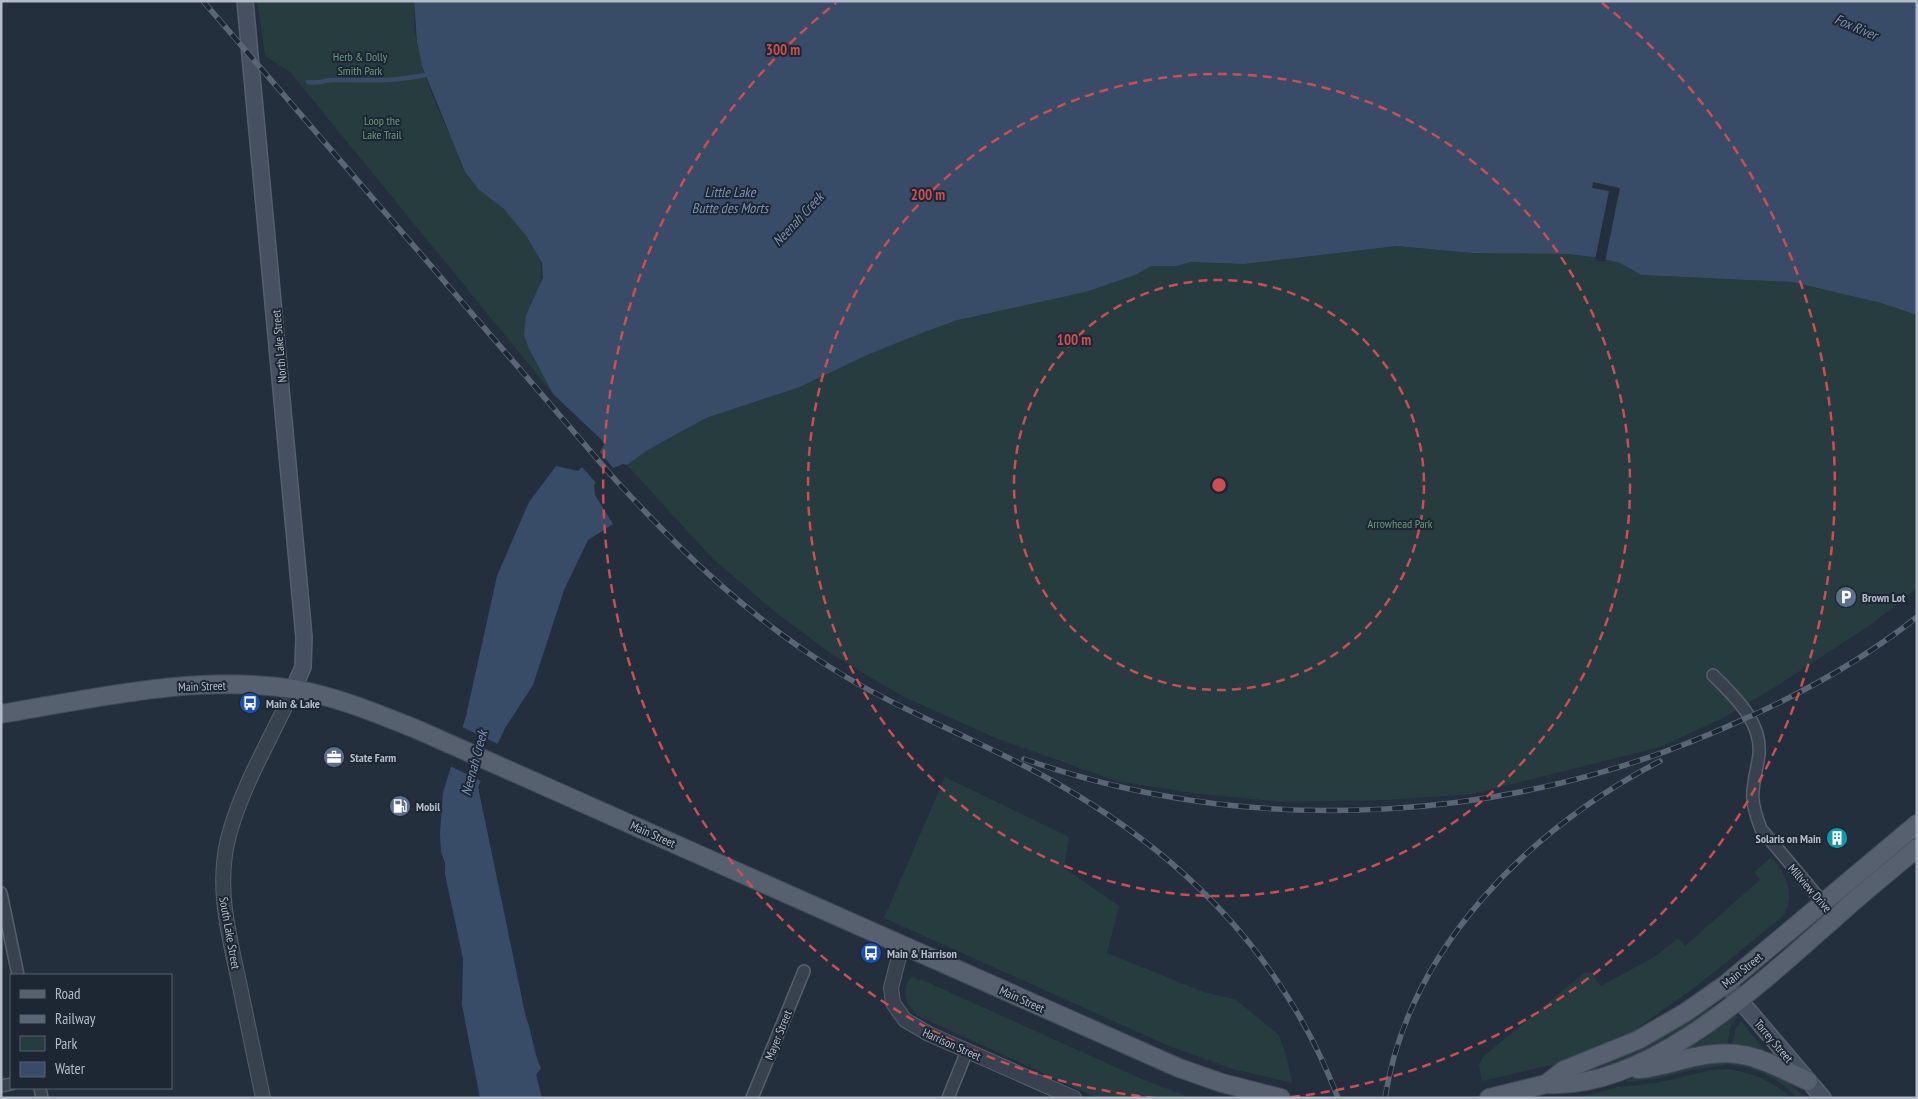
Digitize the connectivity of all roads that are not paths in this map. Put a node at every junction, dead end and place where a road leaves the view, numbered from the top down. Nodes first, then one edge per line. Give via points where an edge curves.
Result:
1 (245, 1) edge
2 (1713, 675) dead end
3 (293, 690) junction
4 (1, 714) edge
5 (1917, 824) edge
6 (1917, 848) edge
7 (2, 898) edge
8 (1822, 903) junction
9 (1835, 917) junction
10 (902, 945) junction
11 (804, 971) dead end
12 (18, 974) edge
13 (1726, 984) junction
14 (1739, 1000) junction
15 (967, 1051) junction
16 (1618, 1071) junction
17 (1808, 1081) junction
18 (1546, 1084) junction
19 (1273, 1096) edge
20 (263, 1098) edge
21 (752, 1098) edge
22 (948, 1098) edge
23 (1074, 1098) edge
24 (1490, 1098) edge
25 (1823, 1098) edge

1 - 3 main road, North Lake Street via 304,637 303,667
2 - 8 street, Millview Drive via 1745,710 1756,735 1759,760 1752,795 1761,829
3 - 4 main road, Main Street via 244,685 188,686
3 - 10 main road, Main Street via 348,703 448,744
3 - 20 street, South Lake Street via 239,808 224,861 226,923
5 - 8 main road, Main Street
6 - 9 main road, Main Street
7 - 12 street
8 - 9 street, Millview Drive
8 - 13 main road, Main Street
9 - 14 main road, Main Street
10 - 15 street, Harrison Street via 891,988 898,1013 914,1027
10 - 19 main road, Main Street via 1179,1068 1222,1084
11 - 21 street, Mayer Street
13 - 14 main road, Torrey Street
13 - 18 main road, Main Street via 1638,1040 1564,1070
14 - 16 main road, Main Street via 1685,1038
14 - 17 main road, Torrey Street
15 - 22 street
15 - 23 street, Harrison Street
16 - 17 main road via 1646,1069 1729,1052 1755,1056
16 - 18 main road, Main Street via 1568,1085
17 - 25 main road, Torrey Street
18 - 24 main road, Main Street

